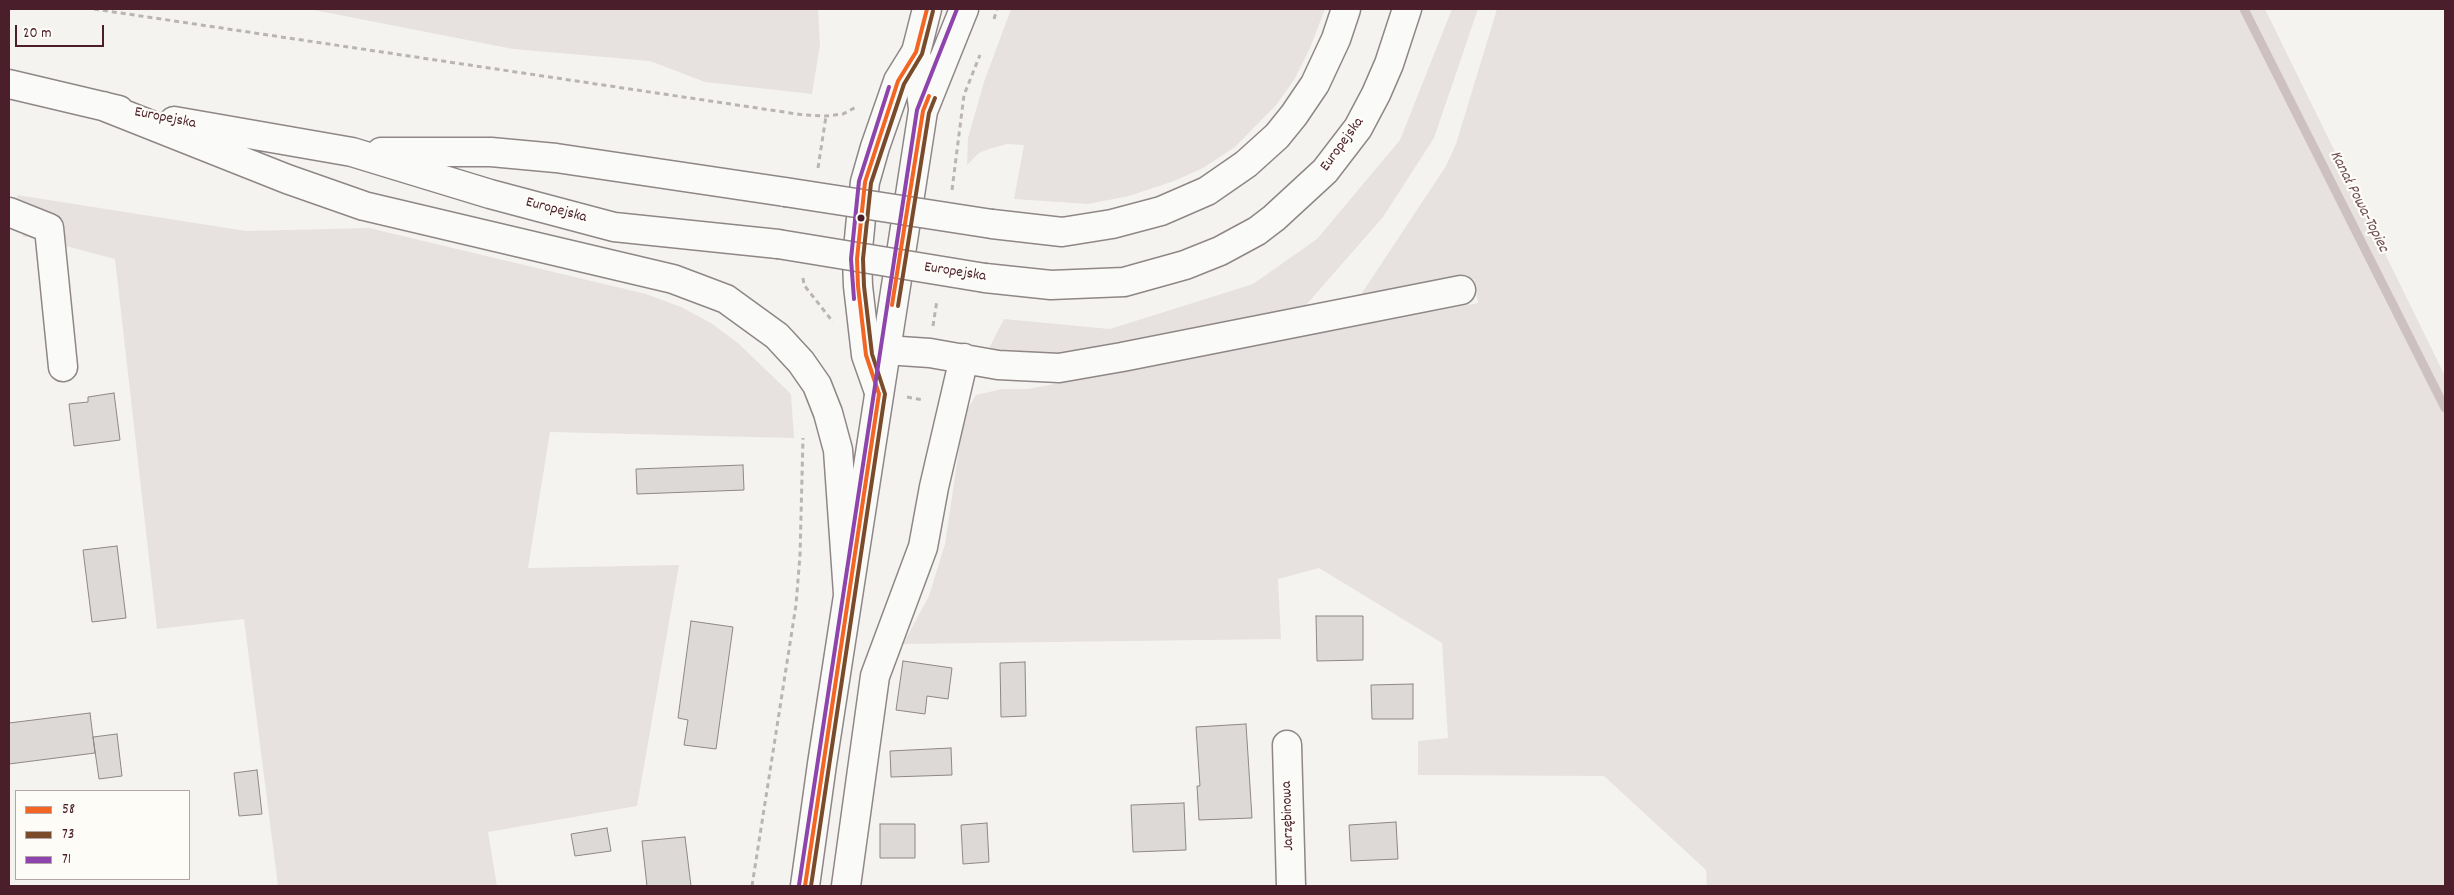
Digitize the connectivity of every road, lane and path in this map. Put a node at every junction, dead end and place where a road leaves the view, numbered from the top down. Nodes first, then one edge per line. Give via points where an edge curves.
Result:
1 (94, 9) edge
2 (927, 9) edge
3 (964, 9) edge
4 (997, 9) edge
5 (1346, 9) edge
6 (1407, 9) edge
7 (991, 26) dead end
8 (916, 52) junction
9 (981, 52) dead end
10 (9, 84) edge
11 (861, 102) dead end
12 (103, 106) junction
13 (923, 111) junction
14 (352, 152) junction
15 (950, 200) dead end
16 (9, 212) edge
17 (1461, 290) dead end
18 (938, 296) dead end
19 (885, 350) junction
20 (930, 353) junction
21 (964, 358) junction
22 (63, 367) dead end
23 (879, 392) junction
24 (803, 433) dead end
25 (848, 594) junction
26 (1286, 745) dead end
27 (752, 886) edge
28 (805, 886) edge
29 (846, 886) edge
30 (1291, 886) edge

1 - 11 path via 804,115 842,114 855,109
2 - 8 main road
3 - 13 main road
4 - 7 path
5 - 14 main road, Europejska, bridge via 1315,84 1277,136 1246,164 1207,191 1161,211 1112,224 1062,232 556,158 491,152
6 - 14 main road, Europejska, bridge via 1376,94 1358,128 1324,172 1274,218 1220,252 1124,282 1051,285 985,278 778,244 614,227
8 - 13 main road
8 - 23 main road via 898,81 875,147 865,182 861,218 858,286 866,355
9 - 15 path via 964,94
10 - 12 main road, Europejska
12 - 14 main road, Europejska
12 - 25 main road via 364,206 673,279 726,299 777,336 817,385 838,450
13 - 19 main road
16 - 22 main road via 49,228
17 - 21 main road via 1058,368 998,365
18 - 20 path
19 - 20 main road
19 - 23 main road
20 - 21 main road
21 - 29 main road via 923,547 875,676
23 - 25 main road
24 - 27 path via 796,605
25 - 28 main road
26 - 30 main road, Jarzębinowa

